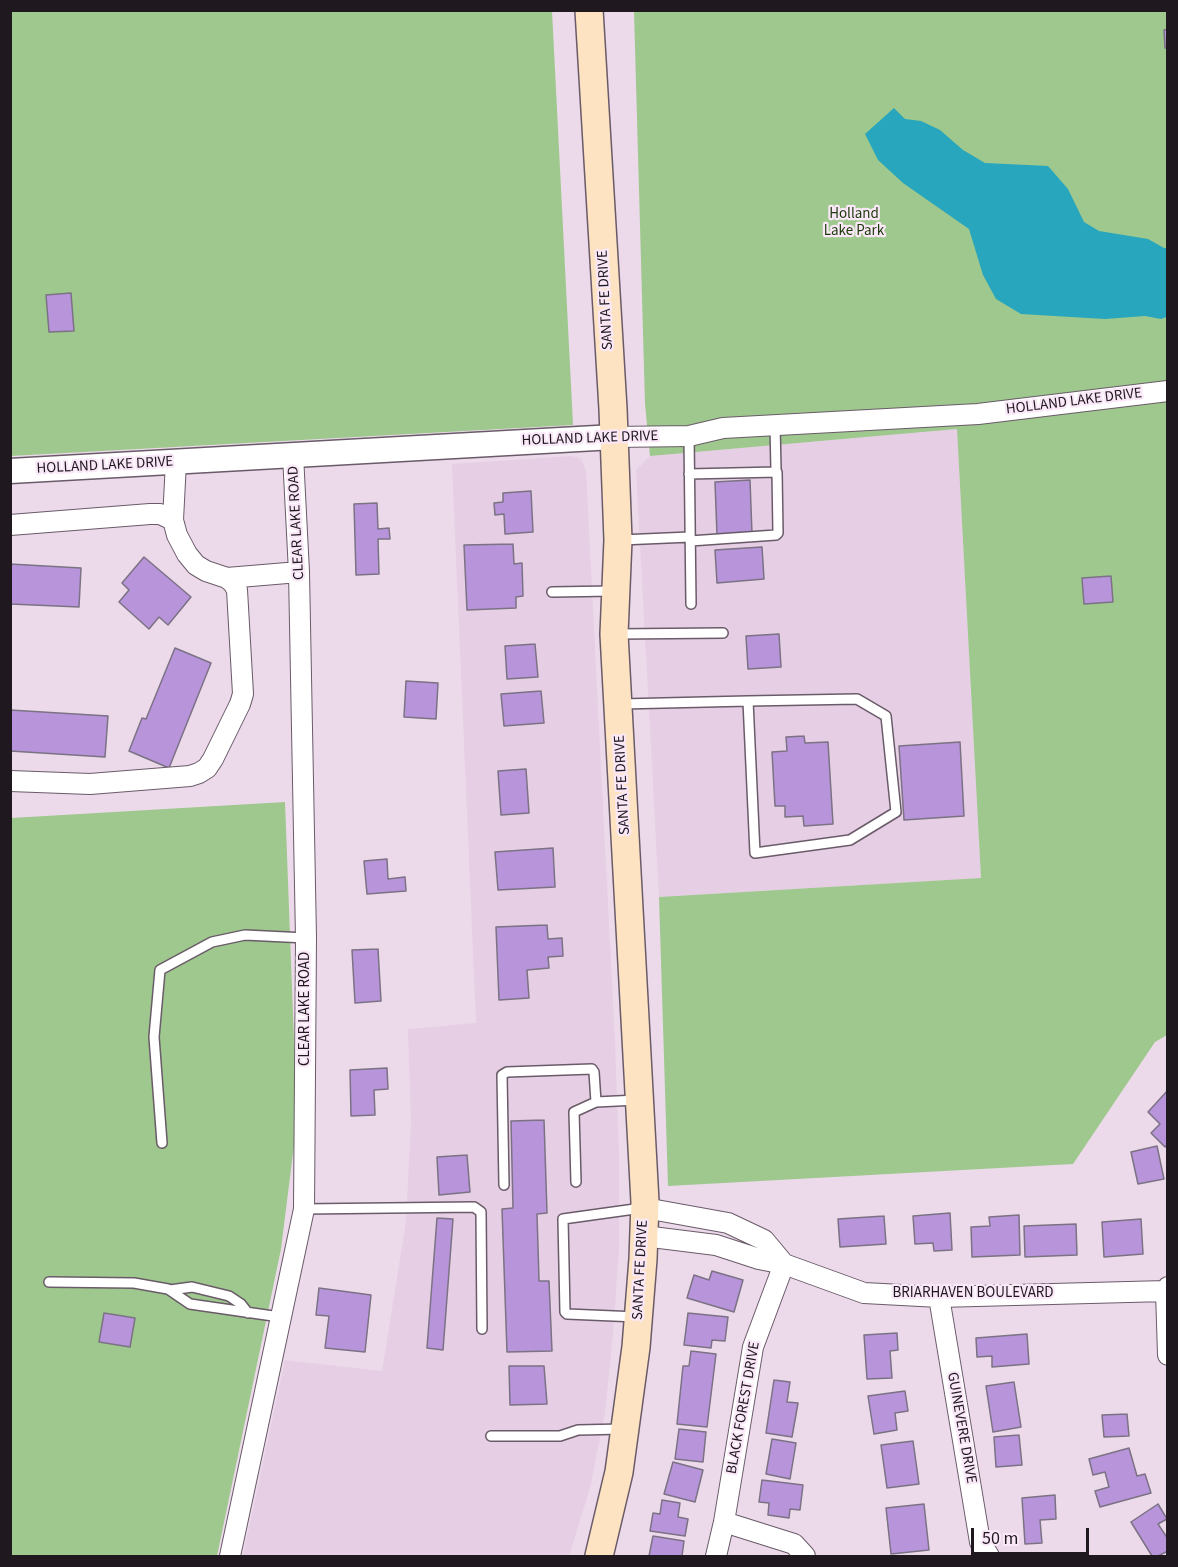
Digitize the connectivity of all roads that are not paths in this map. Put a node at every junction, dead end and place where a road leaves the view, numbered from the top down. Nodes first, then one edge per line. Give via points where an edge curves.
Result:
1 (589, 10) edge
2 (1167, 391) edge
3 (775, 425) junction
4 (689, 436) junction
5 (614, 437) junction
6 (293, 454) junction
7 (176, 462) junction
8 (776, 470) junction
9 (10, 471) edge
10 (689, 474) junction
11 (173, 520) junction
12 (10, 525) edge
13 (690, 539) junction
14 (618, 540) junction
15 (299, 572) junction
16 (226, 578) junction
17 (616, 591) junction
18 (552, 592) dead end
19 (691, 604) dead end
20 (723, 633) dead end
21 (614, 634) junction
22 (748, 701) junction
23 (618, 704) junction
24 (10, 781) edge
25 (306, 938) junction
26 (639, 1100) junction
27 (596, 1102) junction
28 (162, 1143) dead end
29 (576, 1182) dead end
30 (504, 1185) dead end
31 (645, 1208) junction
32 (304, 1209) junction
33 (644, 1236) junction
34 (784, 1264) junction
35 (49, 1282) dead end
36 (1167, 1288) edge
37 (170, 1290) junction
38 (939, 1297) junction
39 (249, 1313) junction
40 (280, 1317) junction
41 (639, 1317) junction
42 (482, 1329) dead end
43 (1167, 1355) edge
44 (625, 1428) junction
45 (490, 1436) dead end
46 (724, 1522) junction
47 (230, 1557) edge
48 (599, 1557) edge
49 (716, 1557) edge
50 (805, 1557) edge
51 (989, 1557) edge

1 - 5 main road, SANTA FE DRIVE
2 - 3 street, HOLLAND LAKE DRIVE via 978,414
3 - 4 street, HOLLAND LAKE DRIVE via 723,428
3 - 8 lane
4 - 5 street, HOLLAND LAKE DRIVE
4 - 10 lane
5 - 6 street, HOLLAND LAKE DRIVE
5 - 14 main road, SANTA FE DRIVE
6 - 7 street, HOLLAND LAKE DRIVE
6 - 15 street, CLEAR LAKE ROAD
7 - 9 street, HOLLAND LAKE DRIVE
7 - 11 street
8 - 10 lane
8 - 13 lane via 776,535
10 - 13 lane
11 - 12 street via 150,514
11 - 16 street via 177,535 196,565
13 - 14 lane
13 - 19 lane
14 - 17 main road, SANTA FE DRIVE
15 - 16 street
15 - 25 street, CLEAR LAKE ROAD
16 - 24 street via 237,590 243,693 207,768 190,776 90,784
17 - 18 lane
17 - 21 main road, SANTA FE DRIVE
20 - 21 lane
21 - 23 main road, SANTA FE DRIVE
22 - 22 lane via 755,853 850,840 896,812 886,716 857,699
22 - 23 lane
23 - 26 main road, SANTA FE DRIVE
25 - 28 lane via 234,937 212,942 160,970 154,1037
25 - 32 street, CLEAR LAKE ROAD
26 - 27 lane
26 - 31 main road, SANTA FE DRIVE
27 - 29 lane via 574,1112
27 - 30 lane via 592,1069 507,1072 502,1076
31 - 33 main road, SANTA FE DRIVE
31 - 34 street via 728,1223 764,1240
31 - 41 lane via 563,1219 565,1312
32 - 40 street, CLEAR LAKE ROAD
32 - 42 lane via 474,1207 482,1212
33 - 34 street, BRIARHAVEN BOULEVARD via 716,1245
33 - 41 main road, SANTA FE DRIVE
34 - 38 street, BRIARHAVEN BOULEVARD via 864,1293
34 - 46 street, BLACK FOREST DRIVE via 753,1347
35 - 37 lane via 134,1283
36 - 38 street, BRIARHAVEN BOULEVARD
36 - 43 street
37 - 39 lane via 190,1304
37 - 39 lane via 192,1287 229,1296
38 - 51 street, GUINEVERE DRIVE via 980,1542
39 - 40 lane
40 - 47 street, CLEAR LAKE ROAD
41 - 44 main road, SANTA FE DRIVE
44 - 45 lane via 578,1430 560,1436
44 - 48 main road, SANTA FE DRIVE
46 - 49 street, BLACK FOREST DRIVE
46 - 50 street via 794,1544

